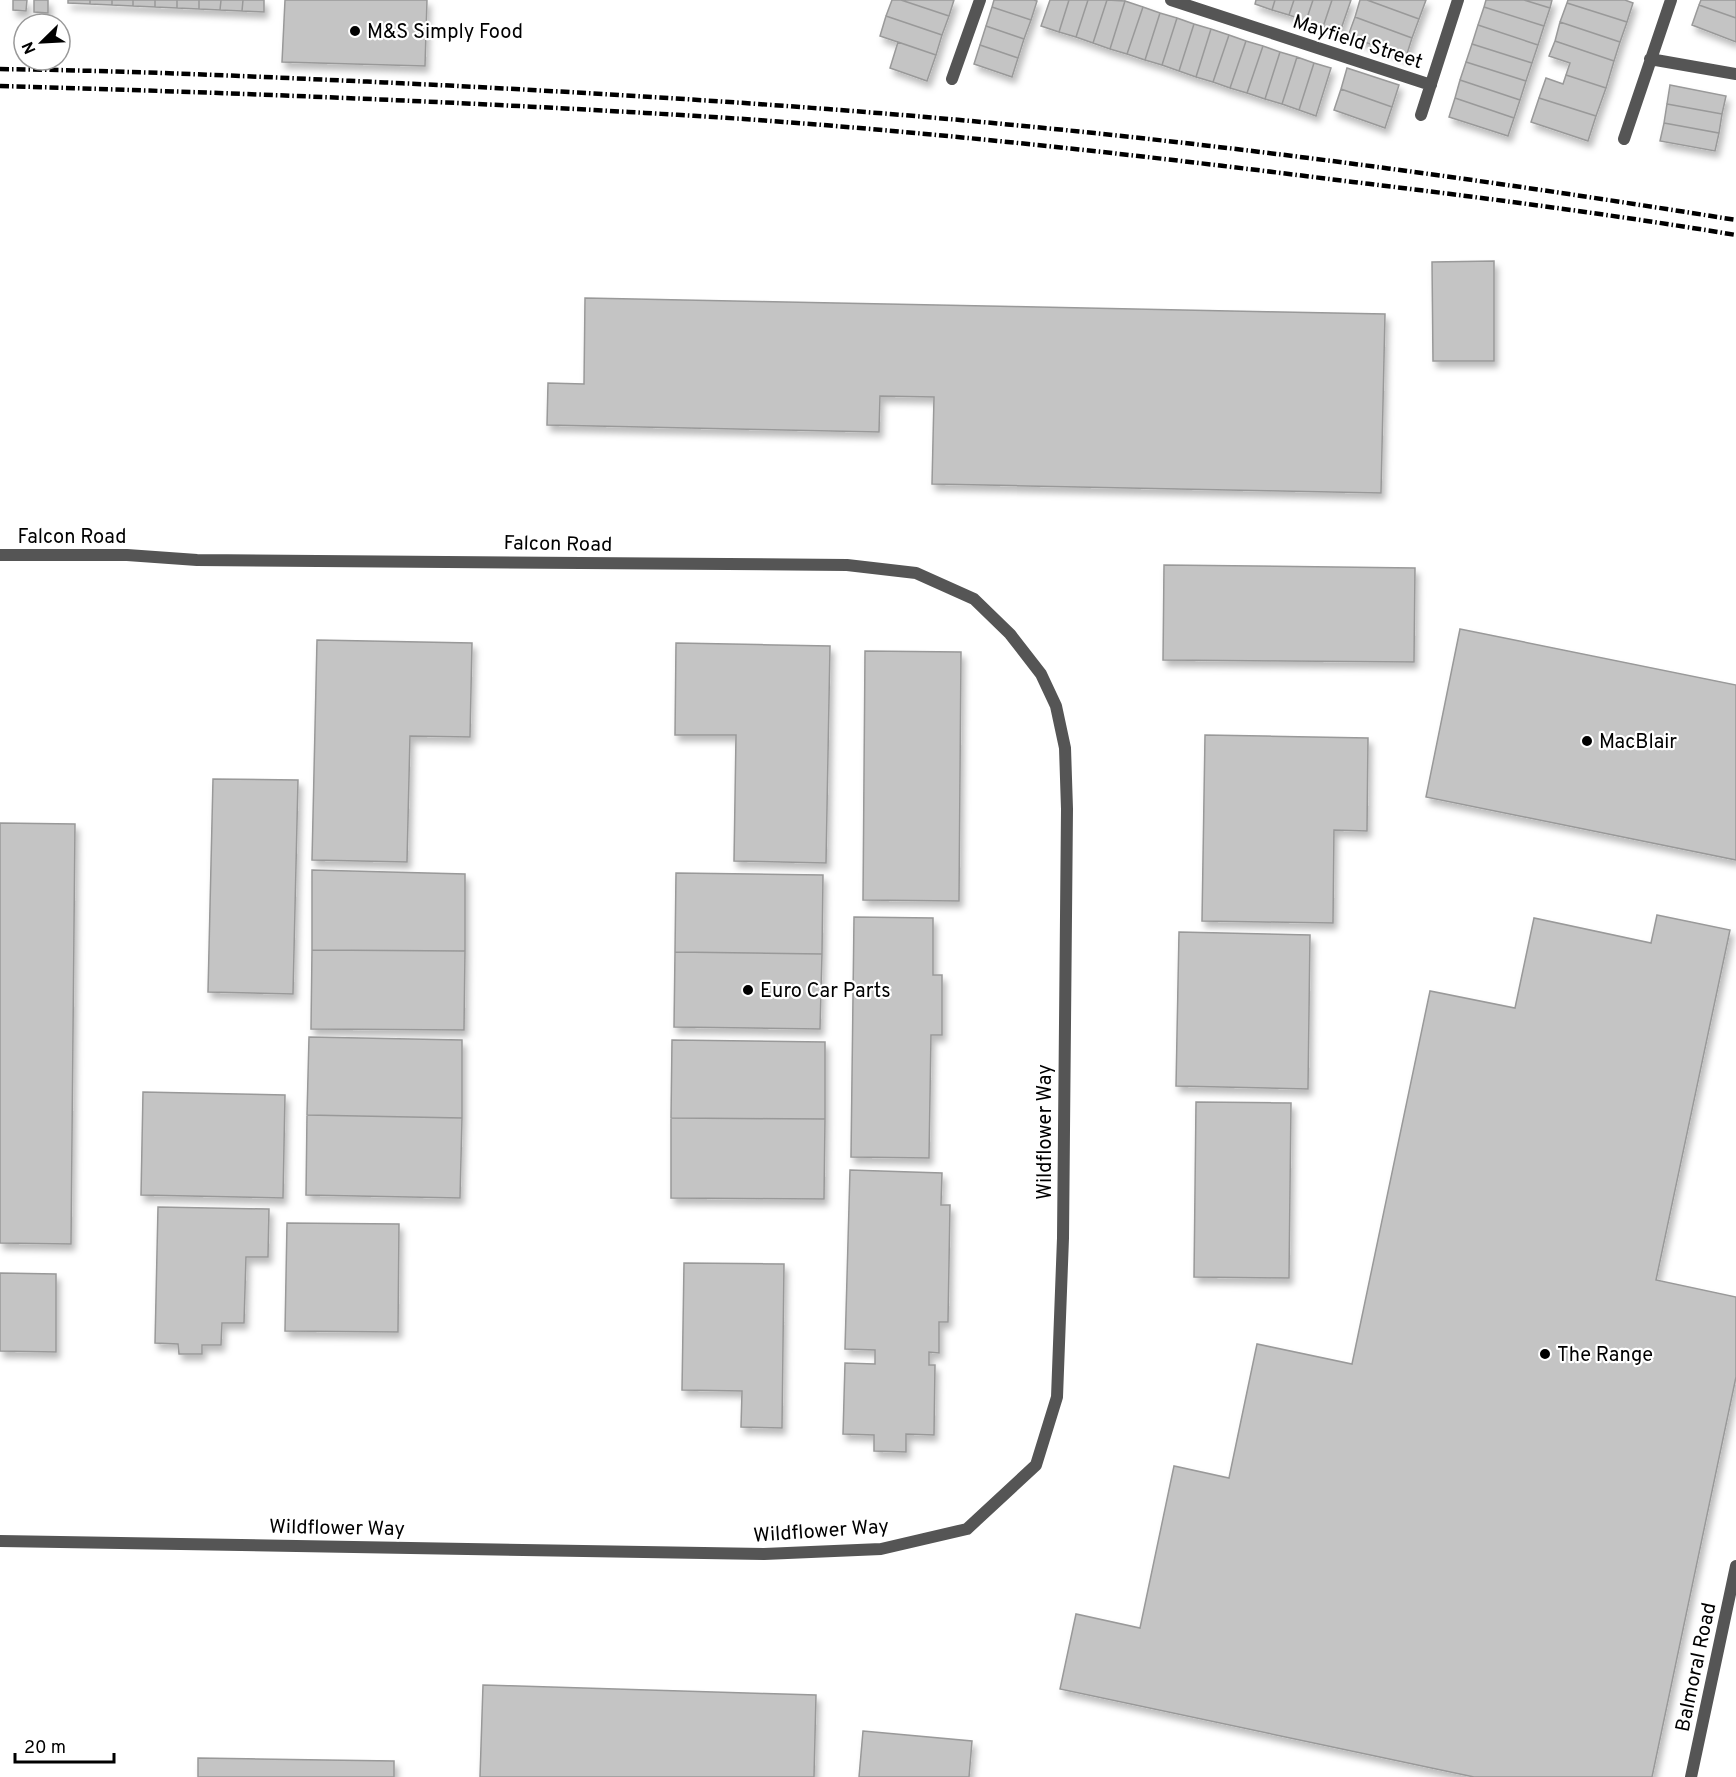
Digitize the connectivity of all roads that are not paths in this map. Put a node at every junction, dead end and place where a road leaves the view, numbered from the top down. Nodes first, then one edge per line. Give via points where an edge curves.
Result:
1 (980, 0) edge
2 (1171, 0) edge
3 (1458, 0) edge
4 (1671, 0) edge
5 (1650, 59) junction
6 (1736, 74) edge
7 (952, 80) dead end
8 (1431, 85) junction
9 (1421, 115) dead end
10 (1624, 139) dead end
11 (0, 555) edge
12 (1056, 706) joint
13 (0, 1541) edge
14 (1736, 1566) edge
15 (1691, 1777) edge

1 - 7 street
2 - 8 street, Mayfield Street
3 - 8 street
4 - 5 street
5 - 6 street
5 - 10 street
8 - 9 street
11 - 12 street, Falcon Road via 847,565 915,573 974,599 1010,634 1041,674
12 - 13 street, Wildflower Way via 1065,748 1067,809 1063,1238 1057,1397 1036,1465 967,1529 881,1549 764,1554
14 - 15 street, Balmoral Road

